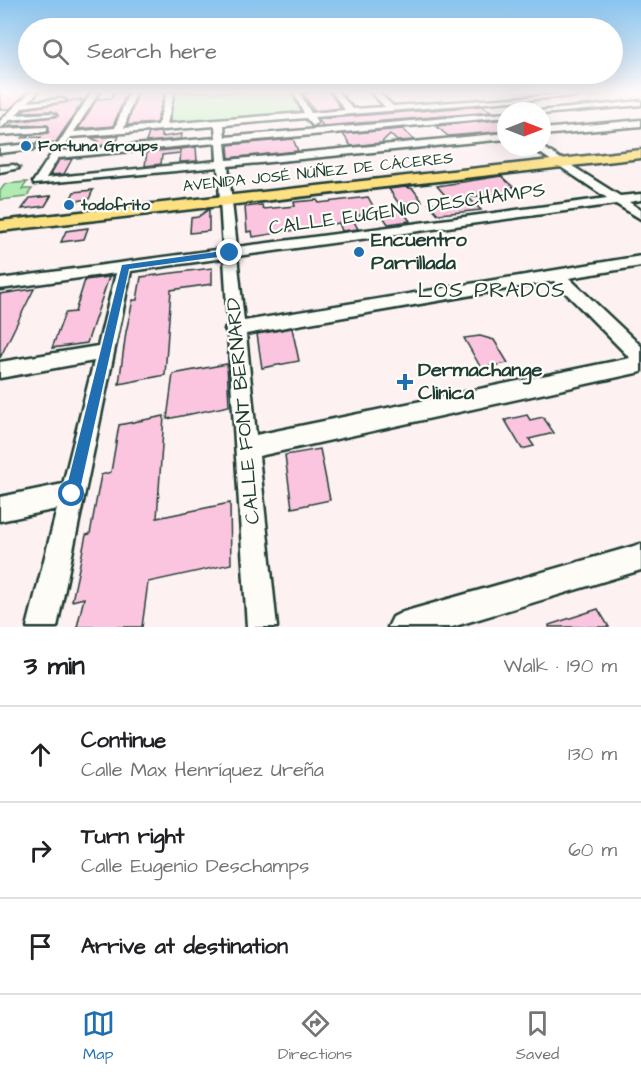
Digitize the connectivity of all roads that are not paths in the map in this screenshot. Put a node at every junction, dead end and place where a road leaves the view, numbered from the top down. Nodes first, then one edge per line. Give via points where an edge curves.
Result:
1 (76, 121) edge
2 (121, 121) edge
3 (163, 121) edge
4 (274, 121) edge
5 (312, 121) edge
6 (437, 121) edge
7 (641, 123) edge
8 (162, 127) junction
9 (44, 129) dead end
10 (118, 131) junction
11 (219, 131) junction
12 (551, 131) edge
13 (0, 132) edge
14 (318, 132) junction
15 (67, 135) junction
16 (497, 137) edge
17 (31, 147) dead end
18 (641, 147) edge
19 (0, 150) edge
20 (641, 154) edge
21 (55, 155) junction
22 (550, 156) edge
23 (556, 160) junction
24 (222, 164) junction
25 (14, 168) dead end
26 (0, 169) edge
27 (225, 197) junction
28 (641, 197) edge
29 (618, 201) junction
30 (641, 215) edge
31 (0, 217) edge
32 (0, 226) edge
33 (230, 253) junction
34 (641, 261) edge
35 (125, 267) junction
36 (557, 275) junction
37 (0, 284) edge
38 (234, 329) junction
39 (104, 352) junction
40 (641, 358) edge
41 (641, 364) edge
42 (0, 370) edge
43 (246, 448) junction
44 (72, 494) junction
45 (0, 509) edge
46 (641, 557) edge
47 (42, 627) edge
48 (262, 627) edge
49 (403, 627) edge

1 - 15 street
2 - 10 street
3 - 8 street
4 - 11 street
5 - 14 street
6 - 14 street
7 - 12 street
8 - 10 street
8 - 11 street
9 - 13 street
10 - 15 street
11 - 14 street
11 - 21 street
11 - 24 street, CALLE FONT BERNARD
15 - 21 street
16 - 24 street
17 - 19 street
18 - 23 main road, AVENIDA JOSÉ NÚÑEZ DE CÁCERES
20 - 23 main road, AVENIDA JOSÉ NÚÑEZ DE CÁCERES
21 - 24 street via 38,182
22 - 23 street
23 - 27 main road, AVENIDA JOSÉ NÚÑEZ DE CÁCERES
23 - 29 street
24 - 27 street, CALLE FONT BERNARD
25 - 26 street
27 - 31 main road, AVENIDA JOSÉ NÚÑEZ DE CÁCERES
27 - 32 main road, AVENIDA JOSÉ NÚÑEZ DE CÁCERES
27 - 33 street, CALLE FONT BERNARD
28 - 29 street, CALLE EUGENIO DESCHAMPS
29 - 30 street
29 - 33 street, CALLE EUGENIO DESCHAMPS
33 - 35 street, CALLE EUGENIO DESCHAMPS
33 - 38 street, CALLE FONT BERNARD
34 - 36 street
35 - 37 street, CALLE EUGENIO DESCHAMPS
35 - 39 street
36 - 38 street
36 - 40 street
38 - 43 street, CALLE FONT BERNARD
39 - 42 street
39 - 44 street
41 - 43 street
43 - 48 street, CALLE FONT BERNARD
44 - 45 street
44 - 47 street
46 - 49 street

